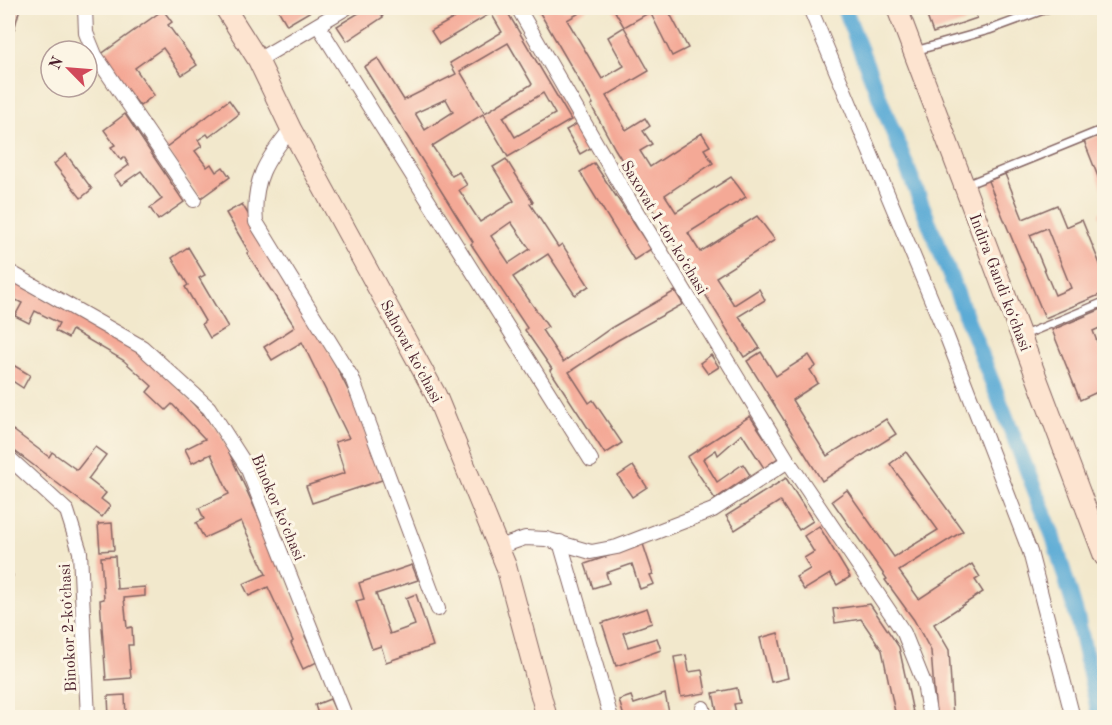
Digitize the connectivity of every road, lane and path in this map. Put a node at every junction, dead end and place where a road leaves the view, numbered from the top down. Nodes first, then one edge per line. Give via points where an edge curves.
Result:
1 (83, 8) edge
2 (225, 8) edge
3 (346, 8) edge
4 (518, 8) edge
5 (810, 8) edge
6 (897, 8) edge
7 (1049, 8) edge
8 (318, 25) junction
9 (913, 52) junction
10 (258, 60) junction
11 (291, 129) junction
12 (1104, 129) edge
13 (964, 186) junction
14 (194, 200) dead end
15 (8, 271) edge
16 (1104, 302) edge
17 (1022, 336) junction
18 (8, 457) edge
19 (591, 460) dead end
20 (788, 461) junction
21 (560, 542) junction
22 (499, 547) junction
23 (1104, 556) edge
24 (438, 609) dead end
25 (88, 717) edge
26 (346, 717) edge
27 (547, 717) edge
28 (611, 717) edge
29 (930, 717) edge
30 (1073, 717) edge

1 - 14 street via 94,55
2 - 10 street, Sahovat koʻchasi
3 - 8 street
4 - 20 street, Saxovat 1-tor koʻchasi
5 - 30 street via 947,337 1030,552
6 - 9 street, Indira Gandi koʻchasi
7 - 9 lane
8 - 10 street
8 - 19 street
9 - 13 street, Indira Gandi koʻchasi
10 - 11 street, Sahovat koʻchasi
11 - 22 street, Sahovat koʻchasi via 436,395
11 - 24 street via 259,177 254,199 256,222 352,378
12 - 13 lane
13 - 17 street, Indira Gandi koʻchasi
15 - 26 street, Binokor koʻchasi via 142,347 209,408 247,467
16 - 17 lane
17 - 23 street, Indira Gandi koʻchasi
18 - 25 street, Binokor 2-koʻchasi via 67,511 80,552
20 - 21 street via 713,510 617,547 591,552
20 - 29 street, Saxovat 1-tor koʻchasi via 904,633 924,683
21 - 22 street via 525,538
21 - 28 street
22 - 27 street, Sahovat koʻchasi

